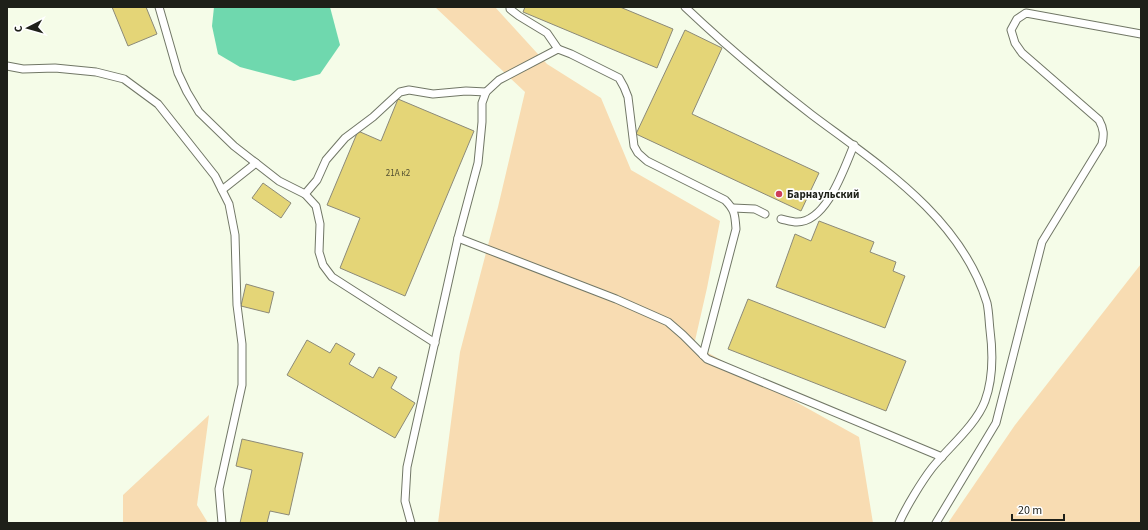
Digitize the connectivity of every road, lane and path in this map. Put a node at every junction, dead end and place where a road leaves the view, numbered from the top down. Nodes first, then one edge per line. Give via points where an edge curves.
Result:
1 (158, 7) edge
2 (510, 7) edge
3 (685, 7) edge
4 (1141, 34) edge
5 (558, 49) junction
6 (7, 66) edge
7 (486, 92) junction
8 (854, 145) junction
9 (256, 163) junction
10 (222, 190) junction
11 (305, 194) junction
12 (733, 208) junction
13 (765, 214) dead end
14 (781, 219) dead end
15 (458, 238) junction
16 (435, 343) junction
17 (703, 355) junction
18 (942, 458) junction
19 (222, 523) edge
20 (411, 523) edge
21 (899, 523) edge
22 (936, 523) edge

1 - 9 lane via 178,73 187,92 200,112 234,146
2 - 5 lane via 519,16 547,33
3 - 8 lane via 780,90
4 - 22 lane via 1026,13 1017,19 1011,30 1015,43 1022,53 1099,120 1103,128 1102,144 1042,242 996,423
5 - 7 lane via 499,80
5 - 12 lane via 619,78 628,97 634,146 638,153 647,161 724,200
6 - 10 lane via 96,72 124,79 158,104 215,176
7 - 11 lane via 400,92 373,118 345,138 326,160 317,180
7 - 15 lane via 482,103 478,163
8 - 14 lane via 831,197 820,210 810,219 798,222
8 - 18 lane via 927,206 947,229 970,262 987,304 992,344 990,379 984,402 973,421
9 - 10 lane
9 - 11 lane via 279,181
10 - 19 lane via 235,235 237,305 242,344 242,385 219,489
11 - 16 lane via 316,206 320,224 319,252 323,265 332,277
12 - 13 lane via 755,209
12 - 17 lane via 736,229
15 - 16 lane
15 - 17 lane via 616,299 668,322
16 - 20 lane via 407,467 405,501
17 - 18 lane via 707,360
18 - 21 lane via 932,469

